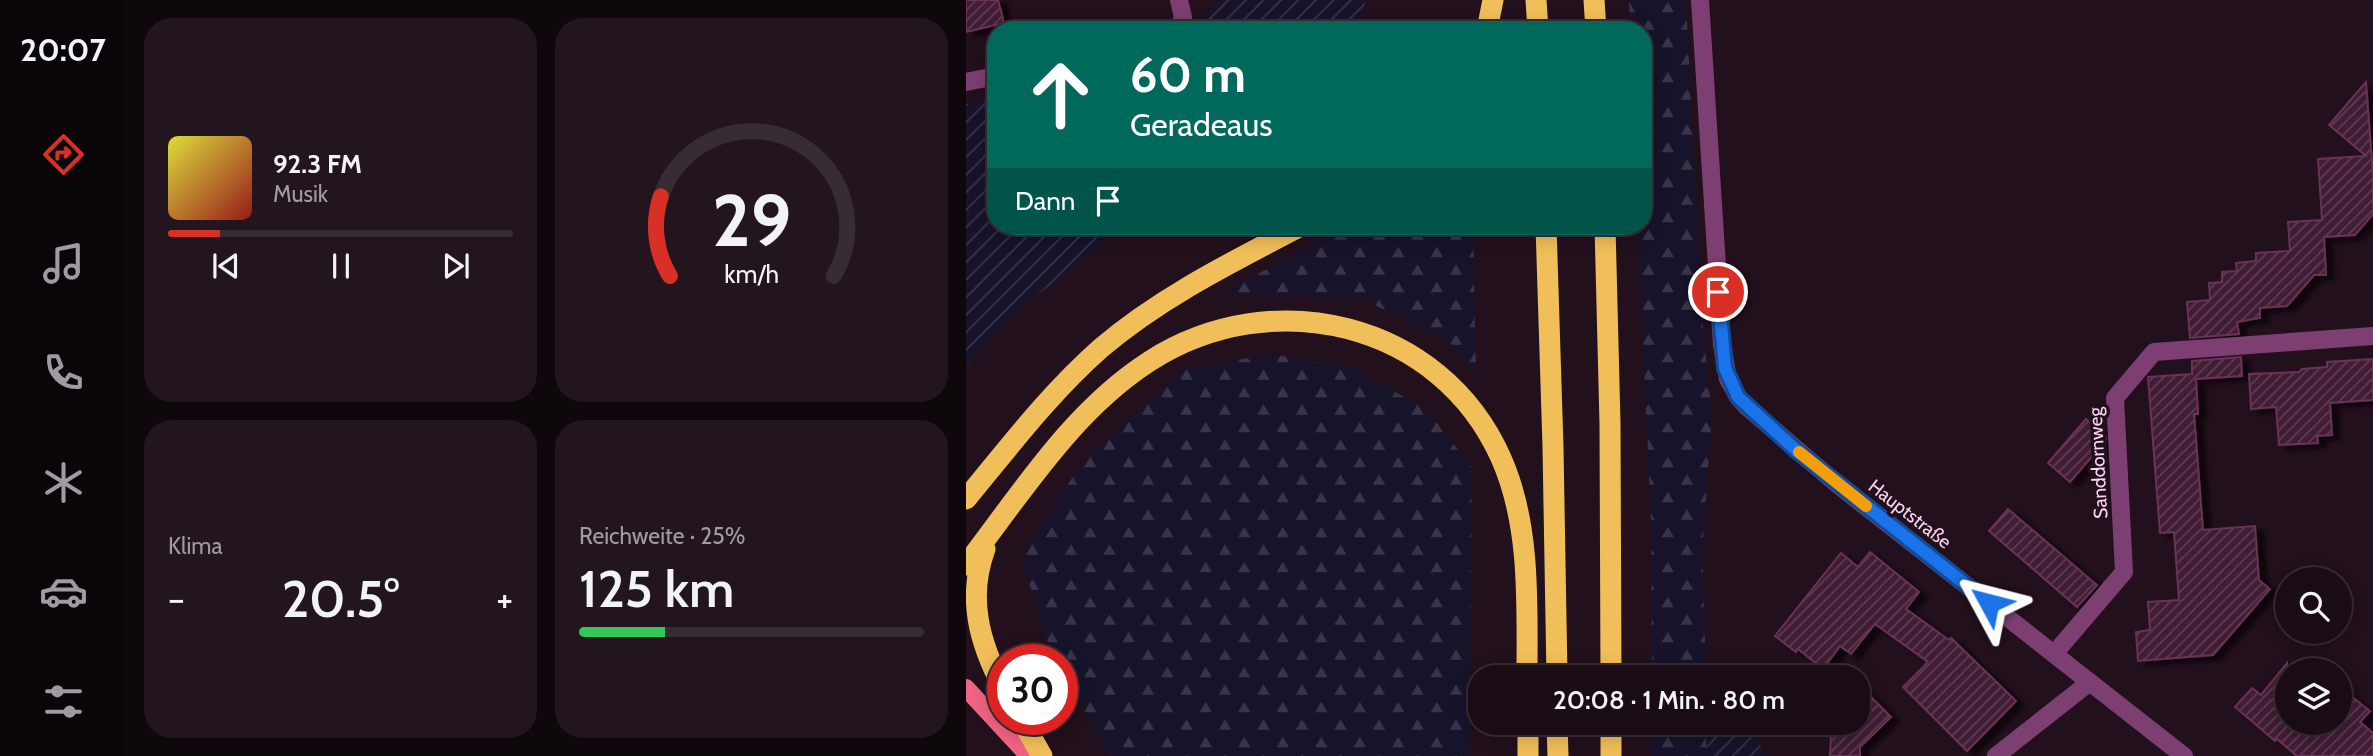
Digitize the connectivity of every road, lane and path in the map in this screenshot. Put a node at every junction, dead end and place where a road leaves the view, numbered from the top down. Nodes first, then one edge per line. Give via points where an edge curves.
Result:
1 (1179, 0) edge
2 (1493, 0) edge
3 (1536, 0) edge
4 (1594, 0) edge
5 (1700, 0) edge
6 (1181, 21) edge
7 (1489, 21) edge
8 (1537, 21) edge
9 (1595, 21) edge
10 (987, 78) edge
11 (966, 82) edge
12 (1284, 235) edge
13 (1546, 235) edge
14 (1605, 235) edge
15 (2373, 336) edge
16 (966, 499) edge
17 (995, 528) junction
18 (966, 565) edge
19 (987, 653) edge
20 (2054, 654) junction
21 (1527, 665) edge
22 (1557, 665) edge
23 (1611, 665) edge
24 (2090, 682) junction
25 (966, 688) edge
26 (1030, 735) edge
27 (1528, 735) edge
28 (1558, 735) edge
29 (1611, 735) edge
30 (1029, 756) edge
31 (1042, 756) edge
32 (1528, 756) edge
33 (1558, 756) edge
34 (1611, 756) edge
35 (1996, 756) edge
36 (2184, 756) edge

1 - 6 street
2 - 7 highway
3 - 8 highway
4 - 9 highway
5 - 20 street, Hauptstraße via 1723,356 1732,389 1837,484
10 - 11 street
12 - 16 highway via 1181,290 1110,341 1060,388
13 - 22 highway
14 - 23 highway
15 - 20 street, Sanddornweg via 2154,352 2115,398 2124,572
17 - 18 highway
17 - 19 highway via 978,570 975,600
17 - 21 highway via 1085,415 1121,382 1171,349 1225,328 1263,321 1313,321 1361,332 1407,352 1438,374 1468,404 1500,457 1522,537
20 - 24 street, Hauptstraße
24 - 35 street
24 - 36 street, Hauptstraße
25 - 30 main road
26 - 31 highway
27 - 32 highway
28 - 33 highway
29 - 34 highway

